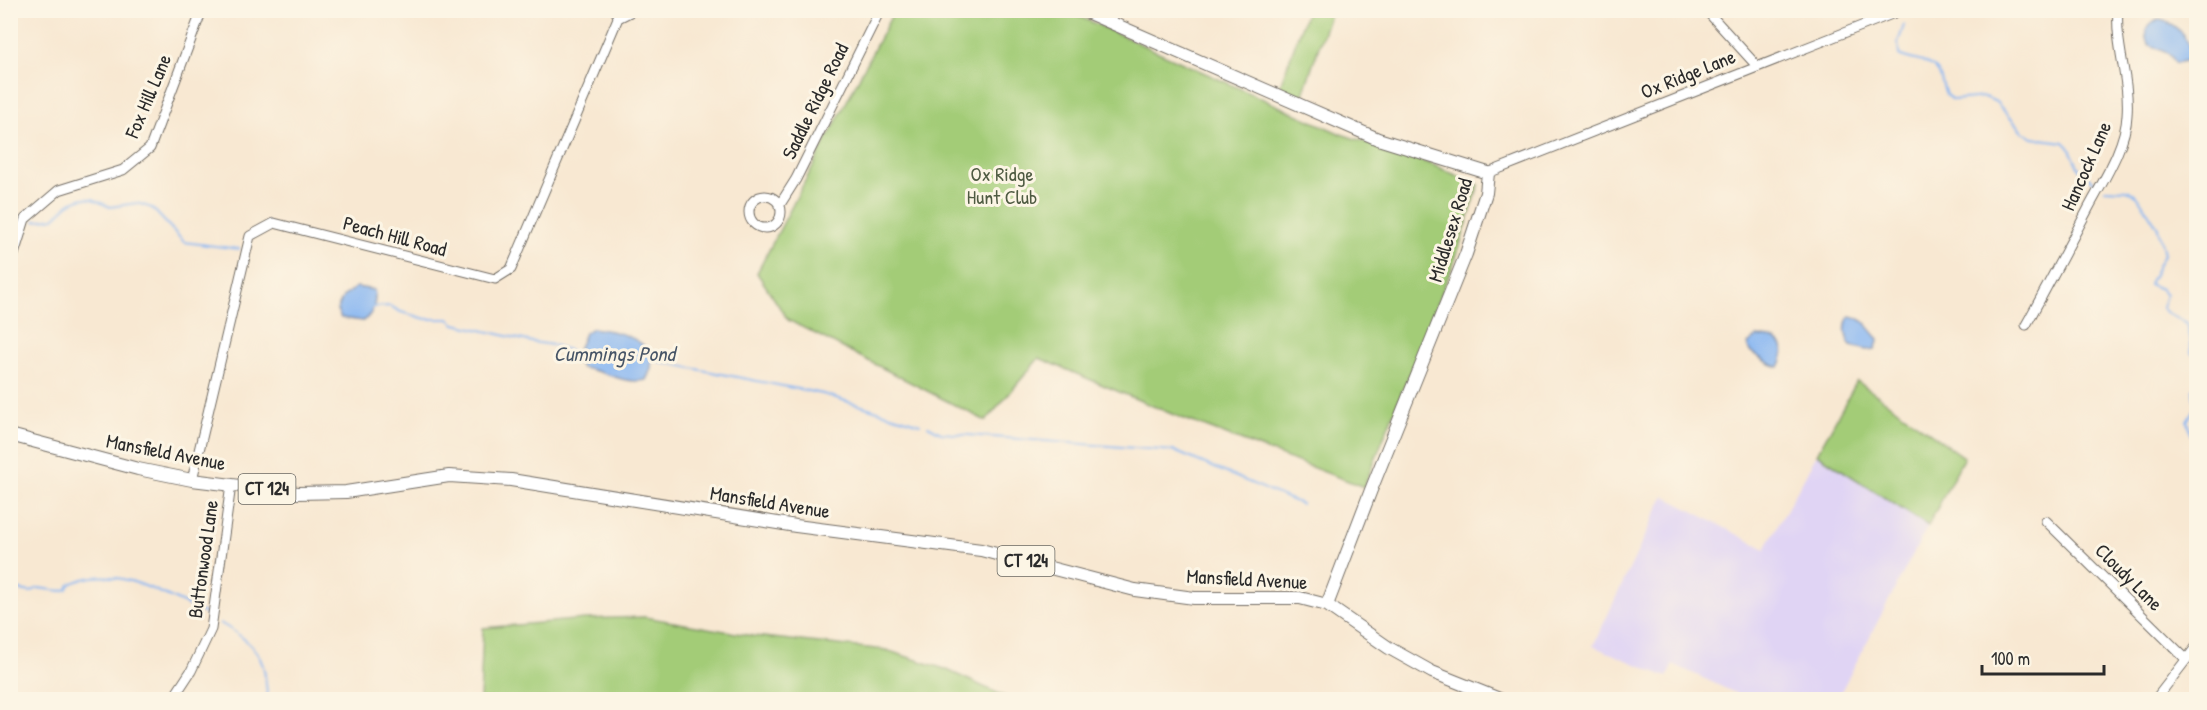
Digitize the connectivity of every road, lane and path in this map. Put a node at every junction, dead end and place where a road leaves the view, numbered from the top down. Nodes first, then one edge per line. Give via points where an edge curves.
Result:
1 (202, 10) edge
2 (634, 10) edge
3 (880, 10) edge
4 (1082, 10) edge
5 (1706, 10) edge
6 (1902, 10) edge
7 (2118, 10) edge
8 (617, 14) edge
9 (1757, 66) junction
10 (1488, 173) junction
11 (779, 206) dead end
12 (10, 267) edge
13 (2026, 325) dead end
14 (10, 435) edge
15 (192, 480) junction
16 (231, 485) junction
17 (2046, 521) dead end
18 (1327, 605) junction
19 (2196, 647) edge
20 (2186, 659) junction
21 (172, 699) edge
22 (1503, 699) edge
23 (2155, 699) edge

1 - 12 street, Fox Hill Lane via 150,148 123,170 59,189 25,219
2 - 8 street, Peach Hill Road
3 - 11 street, Saddle Ridge Road
4 - 10 main road, Middlesex Road via 1378,139
5 - 9 street
6 - 9 street, Ox Ridge Lane
7 - 13 street, Hancock Lane via 2119,44 2127,80 2125,133
8 - 15 street, Peach Hill Road via 588,93 511,269 495,279 274,223 250,236
9 - 10 street, Ox Ridge Lane
10 - 18 main road, Middlesex Road via 1486,193 1466,254
14 - 15 main road, Mansfield Avenue / CT 124
15 - 16 main road, Mansfield Avenue / CT 124
16 - 18 main road, Mansfield Avenue / CT 124 via 298,493 346,492 448,476 511,480 796,526 981,550 1135,590 1194,598 1300,598
16 - 21 street, Buttonwood Lane via 211,629
17 - 20 street, Cloudy Lane
18 - 22 main road, Mansfield Avenue / CT 124 via 1432,672
19 - 20 street
20 - 23 street

